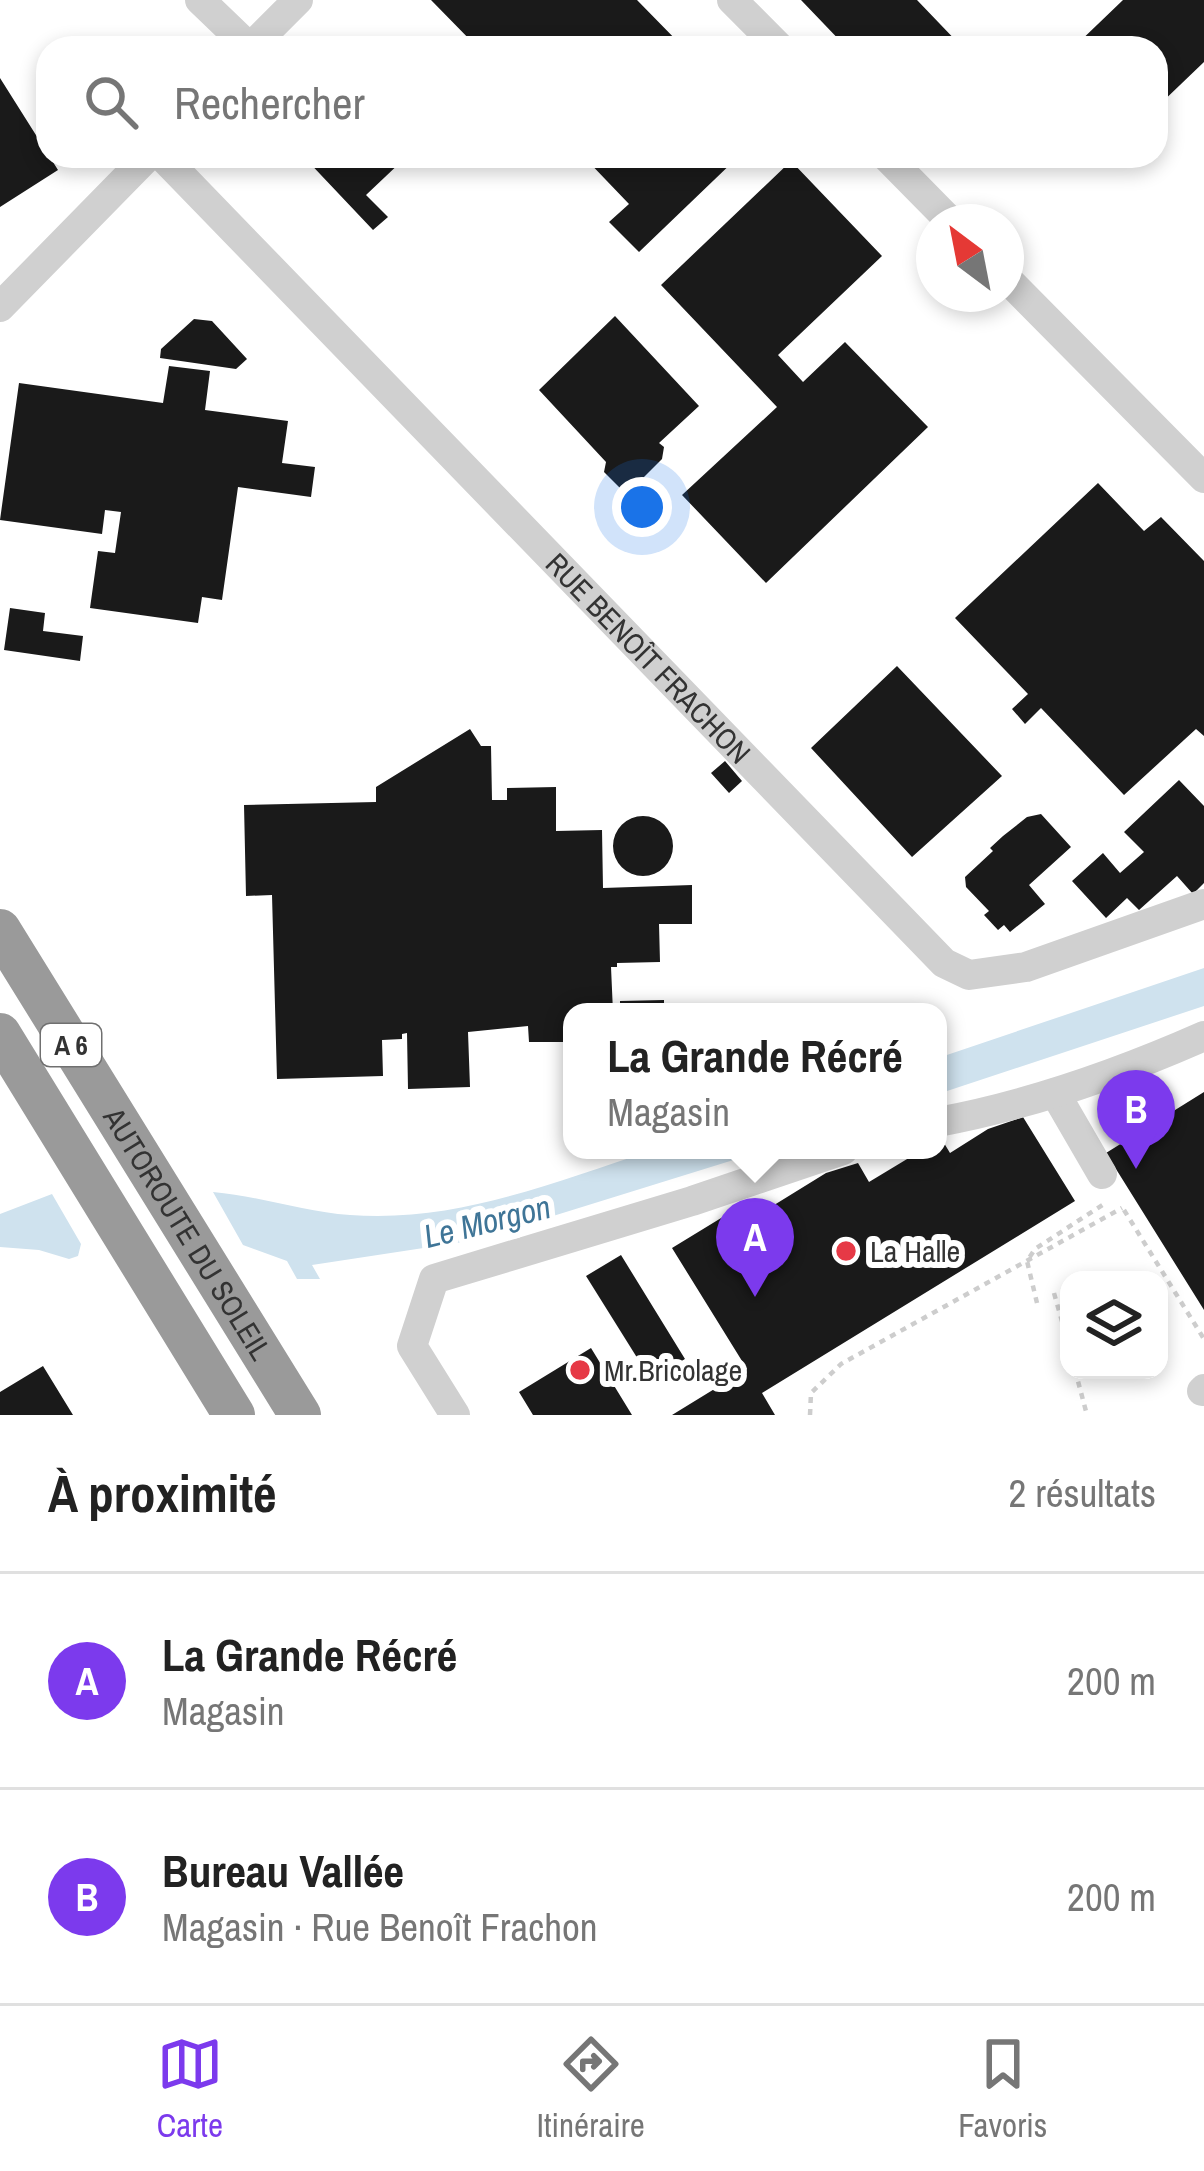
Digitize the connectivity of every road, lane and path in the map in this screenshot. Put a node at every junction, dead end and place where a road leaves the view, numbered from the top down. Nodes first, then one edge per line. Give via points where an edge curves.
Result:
1 (200, 0) edge
2 (298, 0) edge
3 (733, 0) edge
4 (238, 36) edge
5 (262, 36) edge
6 (768, 36) edge
7 (136, 168) edge
8 (174, 168) edge
9 (898, 168) edge
10 (933, 204) edge
11 (1024, 296) edge
12 (0, 307) edge
13 (1204, 478) edge
14 (1204, 904) edge
15 (0, 930) edge
16 (0, 1034) edge
17 (1204, 1036) edge
18 (1054, 1093) junction
19 (947, 1119) edge
20 (816, 1159) edge
21 (1101, 1190) junction
22 (1122, 1208) junction
23 (1027, 1261) junction
24 (1054, 1293) dead end
25 (1036, 1304) dead end
26 (1060, 1314) edge
27 (1204, 1339) edge
28 (1077, 1379) edge
29 (234, 1415) edge
30 (299, 1415) edge
31 (455, 1415) edge
32 (810, 1415) edge
33 (1087, 1415) edge

1 - 4 street
2 - 5 street
3 - 6 street
7 - 12 street
8 - 14 street, RUE BENOÎT FRACHON via 944,963 969,976 1026,967
9 - 10 street
11 - 13 street
15 - 30 highway, AUTOROUTE DU SOLEIL / A 6
16 - 29 highway, AUTOROUTE DU SOLEIL / A 6
17 - 18 street
18 - 19 street
18 - 21 street
20 - 31 street via 434,1279 412,1346
21 - 22 path
21 - 23 path
22 - 23 path
22 - 27 path
23 - 25 path
23 - 32 path via 841,1364 811,1393
24 - 26 path
28 - 33 path

